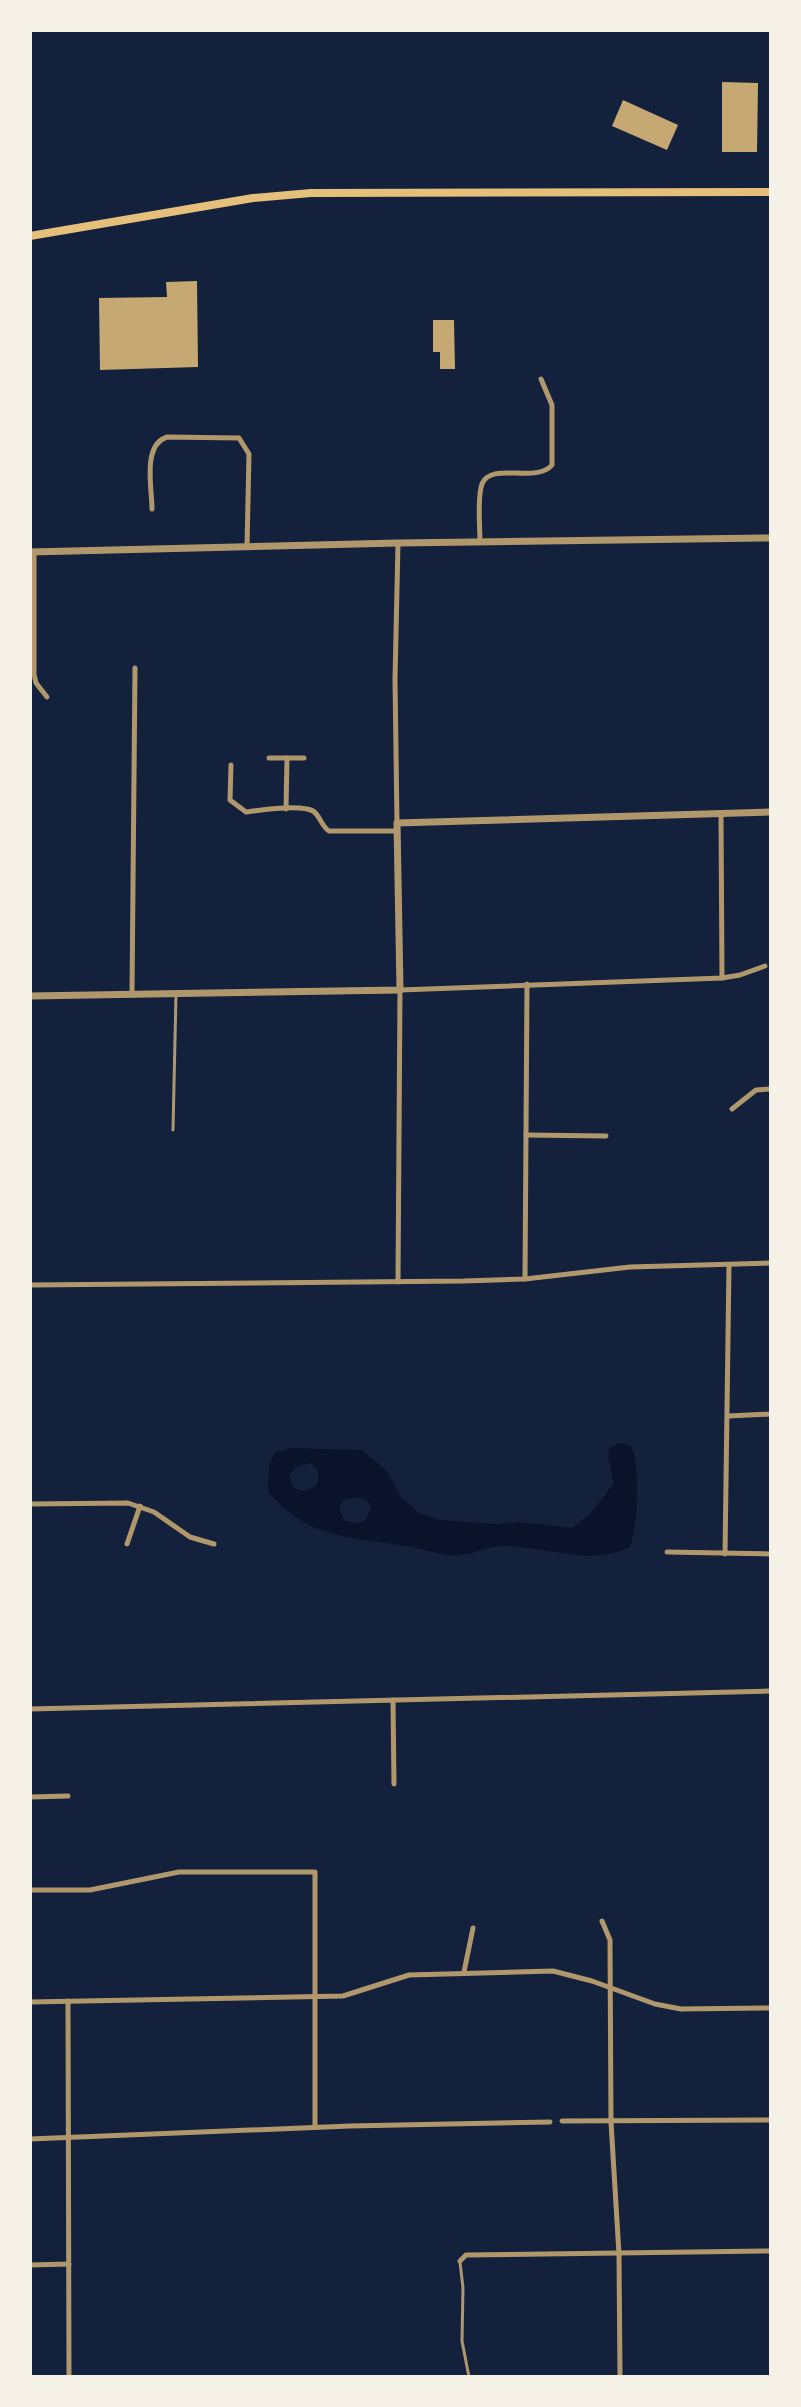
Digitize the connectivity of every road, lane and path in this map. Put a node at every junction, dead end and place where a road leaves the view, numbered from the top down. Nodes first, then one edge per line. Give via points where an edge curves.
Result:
1 (771, 192) edge
2 (30, 236) edge
3 (541, 379) dead end
4 (152, 509) dead end
5 (771, 538) edge
6 (480, 542) junction
7 (398, 543) junction
8 (247, 547) junction
9 (32, 552) edge
10 (135, 668) dead end
11 (47, 697) dead end
12 (269, 758) dead end
13 (287, 758) junction
14 (304, 758) dead end
15 (231, 765) dead end
16 (286, 809) junction
17 (771, 812) edge
18 (721, 814) junction
19 (397, 827) junction
20 (765, 966) dead end
21 (722, 978) junction
22 (527, 984) junction
23 (400, 990) junction
24 (132, 994) junction
25 (176, 994) junction
26 (30, 996) edge
27 (771, 1089) edge
28 (732, 1109) dead end
29 (173, 1130) dead end
30 (526, 1135) junction
31 (606, 1136) dead end
32 (771, 1263) edge
33 (729, 1265) junction
34 (525, 1279) junction
35 (398, 1282) junction
36 (30, 1285) edge
37 (771, 1414) edge
38 (728, 1416) junction
39 (30, 1504) edge
40 (140, 1506) junction
41 (127, 1544) dead end
42 (214, 1544) dead end
43 (667, 1552) dead end
44 (725, 1554) junction
45 (771, 1554) edge
46 (771, 1691) edge
47 (393, 1700) junction
48 (30, 1709) edge
49 (394, 1784) dead end
50 (68, 1796) dead end
51 (30, 1797) edge
52 (30, 1890) edge
53 (602, 1921) dead end
54 (473, 1928) dead end
55 (464, 1972) junction
56 (611, 1988) junction
57 (317, 1997) junction
58 (68, 2001) junction
59 (30, 2002) edge
60 (771, 2008) edge
61 (771, 2120) edge
62 (562, 2121) dead end
63 (550, 2122) dead end
64 (611, 2122) junction
65 (315, 2127) junction
66 (67, 2138) junction
67 (30, 2139) edge
68 (771, 2251) edge
69 (619, 2254) junction
70 (460, 2261) joint
71 (69, 2264) junction
72 (30, 2265) edge
73 (69, 2377) edge
74 (469, 2377) edge
75 (620, 2377) edge

1 - 2 main road via 311,193
3 - 6 street via 552,405 552,465 543,473 486,478
4 - 8 street via 152,451 158,441 227,436 243,440 249,454
5 - 6 street
6 - 7 street
7 - 8 street
7 - 19 street
8 - 9 street
9 - 11 street via 34,674
10 - 24 street
12 - 13 street
13 - 14 street
13 - 16 street
15 - 16 street via 230,800 246,812
16 - 19 street via 312,810 325,828 336,832
17 - 18 street
18 - 19 street
18 - 21 street
19 - 23 street
20 - 21 street
21 - 22 street
22 - 23 street
22 - 30 street
23 - 25 street
23 - 35 street
24 - 25 street
24 - 26 street
25 - 29 lane
27 - 28 street via 756,1090
30 - 31 street
30 - 34 street
32 - 33 street
33 - 34 street via 630,1267
33 - 38 street
34 - 35 street
35 - 36 street
37 - 38 street
38 - 44 street
39 - 40 street
40 - 41 street
40 - 42 street via 190,1537
43 - 44 street
44 - 45 street
46 - 47 street
47 - 48 street
47 - 49 street
50 - 51 street
52 - 57 street via 90,1890 179,1872 315,1872
53 - 56 street via 610,1940
54 - 55 street
55 - 56 street via 553,1971
55 - 57 street via 409,1975 343,1996
56 - 60 street via 681,2009
56 - 64 street
57 - 58 street
57 - 65 street
58 - 59 street
58 - 66 street
61 - 64 street
62 - 64 street
63 - 65 street
64 - 69 street
65 - 66 street
66 - 67 street
66 - 71 street
68 - 69 street
69 - 70 street via 466,2255
69 - 75 street
70 - 74 lane via 462,2341
71 - 72 street
71 - 73 street

